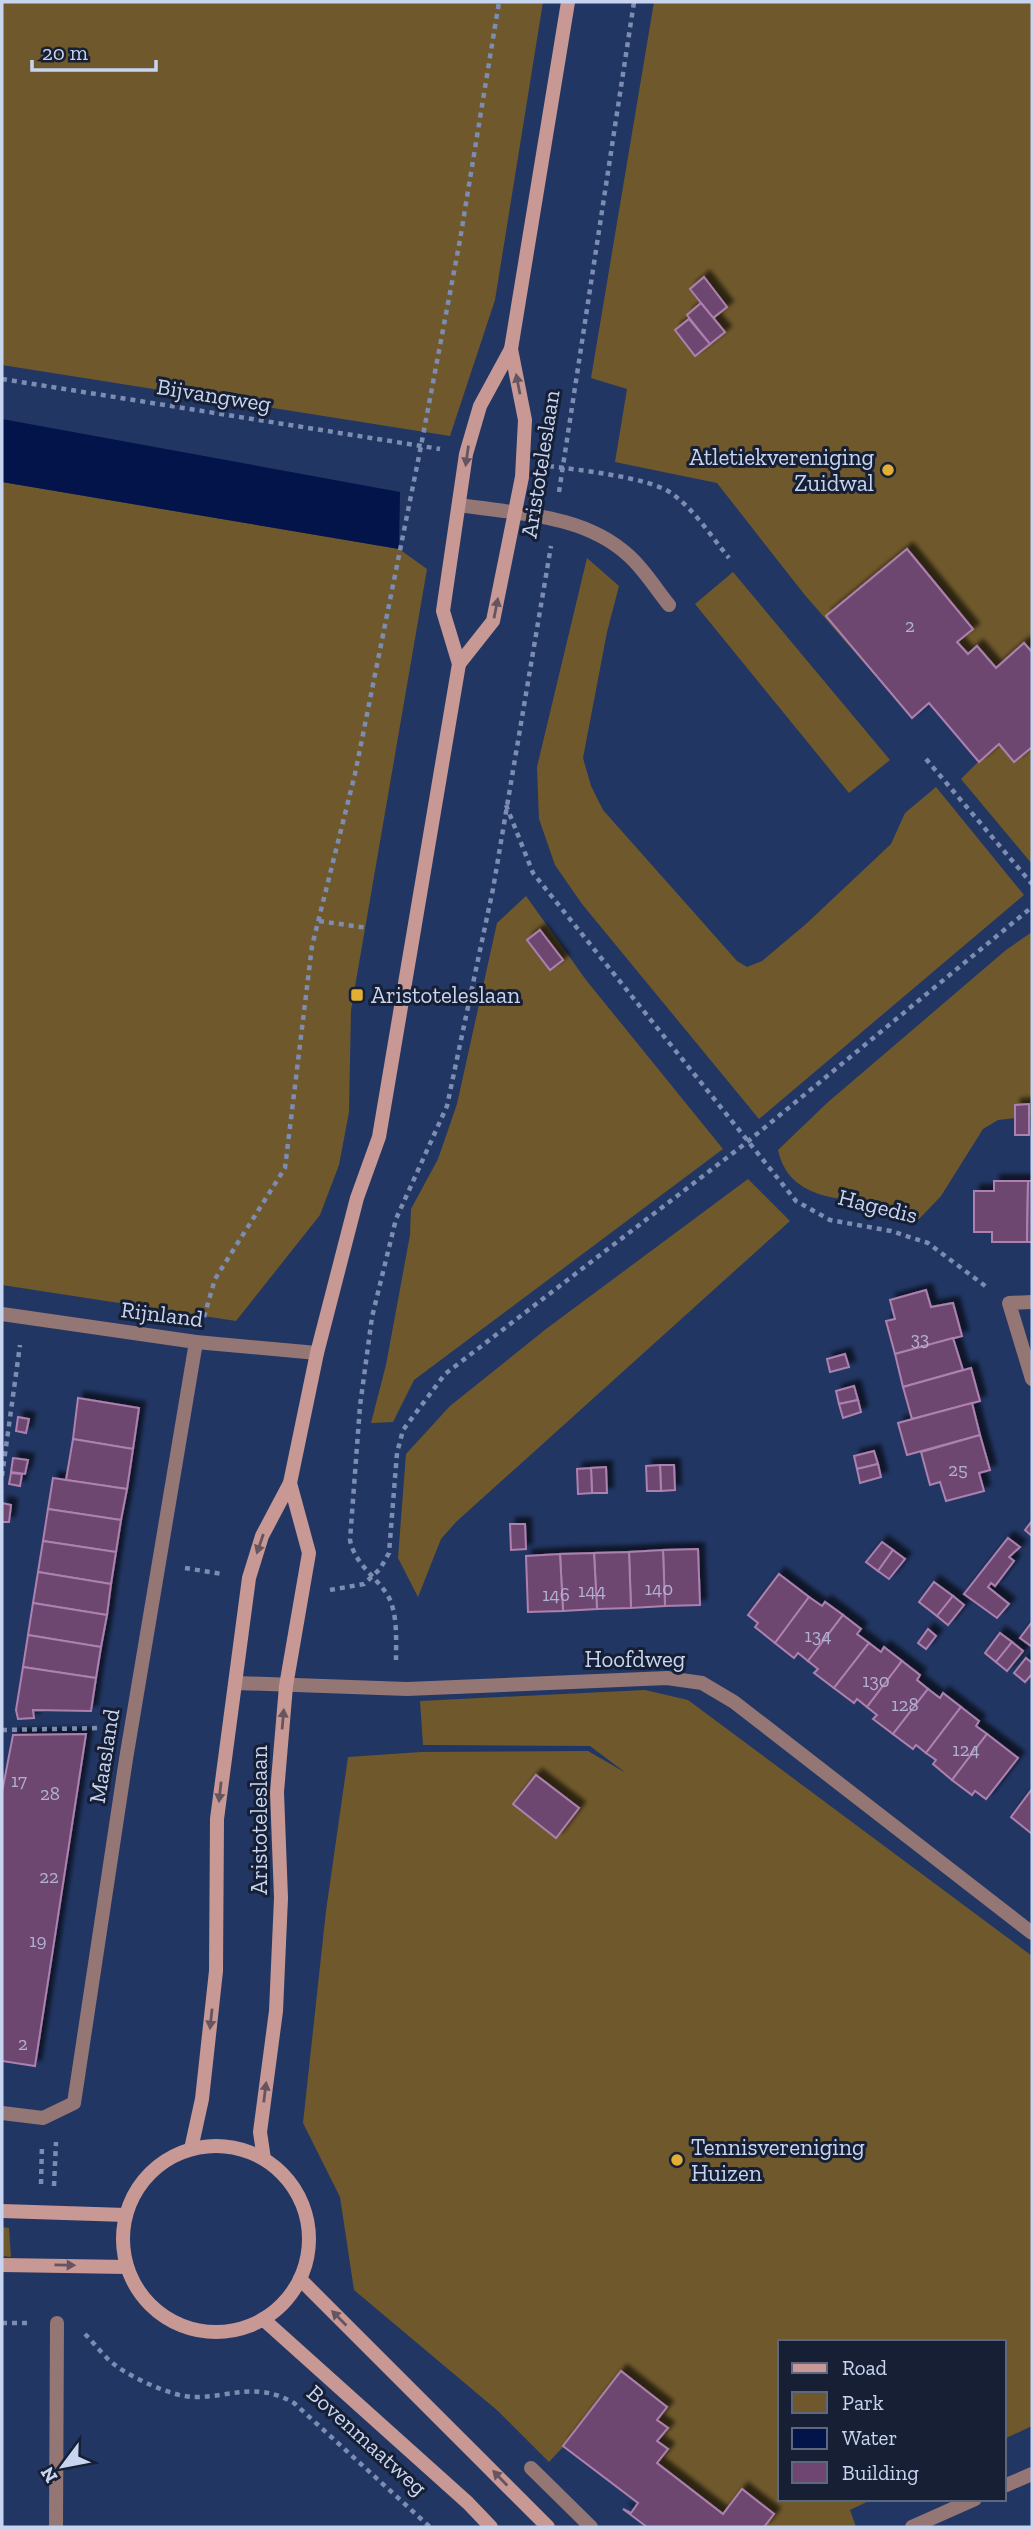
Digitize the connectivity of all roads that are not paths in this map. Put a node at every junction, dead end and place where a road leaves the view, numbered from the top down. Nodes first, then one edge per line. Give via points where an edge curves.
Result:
1 (568, 2) edge
2 (511, 349) junction
3 (460, 505) junction
4 (514, 514) junction
5 (669, 605) dead end
6 (459, 664) junction
7 (1032, 1303) edge
8 (2, 1314) edge
9 (196, 1342) junction
10 (317, 1353) junction
11 (1032, 1379) edge
12 (290, 1483) junction
13 (237, 1683) junction
14 (286, 1686) junction
15 (1032, 1933) edge
16 (2, 2113) edge
17 (191, 2149) junction
18 (264, 2160) junction
19 (2, 2211) edge
20 (126, 2215) junction
21 (2, 2265) edge
22 (127, 2267) junction
23 (300, 2279) junction
24 (264, 2319) junction
25 (57, 2323) road end
26 (531, 2468) dead end
27 (1032, 2474) edge
28 (1006, 2485) edge
29 (970, 2501) edge
30 (56, 2527) edge
31 (491, 2527) edge
32 (548, 2527) edge
33 (591, 2527) edge
34 (912, 2527) edge

1 - 2 street, Aristoteleslaan
2 -> 3 street, Aristoteleslaan via 480,406 466,454
4 -> 2 street, Aristoteleslaan via 525,420
3 - 4 street
3 - 6 street, Aristoteleslaan via 443,611
4 - 5 street via 592,531 630,557
6 -> 4 street, Aristoteleslaan via 493,621
6 - 10 street, Aristoteleslaan via 379,1137 357,1198
7 - 11 street via 1009,1303
8 - 9 street, Rijnland
9 - 10 street, Rijnland
9 - 16 street, Maasland via 74,2103 43,2118
10 - 12 street, Aristoteleslaan
12 -> 13 street, Aristoteleslaan via 262,1536 249,1578
12 - 14 street, Aristoteleslaan via 309,1553
13 - 14 street, Hoofdweg
13 -> 17 street, Aristoteleslaan via 217,1819 216,1971 202,2099
14 - 15 street, Hoofdweg via 407,1689 653,1678 702,1683 734,1702
18 -> 14 street, Aristoteleslaan via 260,2132 276,2011 281,1898 277,1792
17 - 18 street via 229,2147
17 - 20 street via 166,2160 145,2179
18 - 23 street via 282,2174 305,2212 309,2235
19 - 20 street
20 - 22 street
21 -> 22 street
22 - 24 street via 151,2306 190,2329 228,2331
23 - 24 street via 285,2302
32 -> 23 street
24 - 31 street, Bovenmaatweg
25 - 30 street
26 - 33 street
27 - 28 street
29 - 34 street

